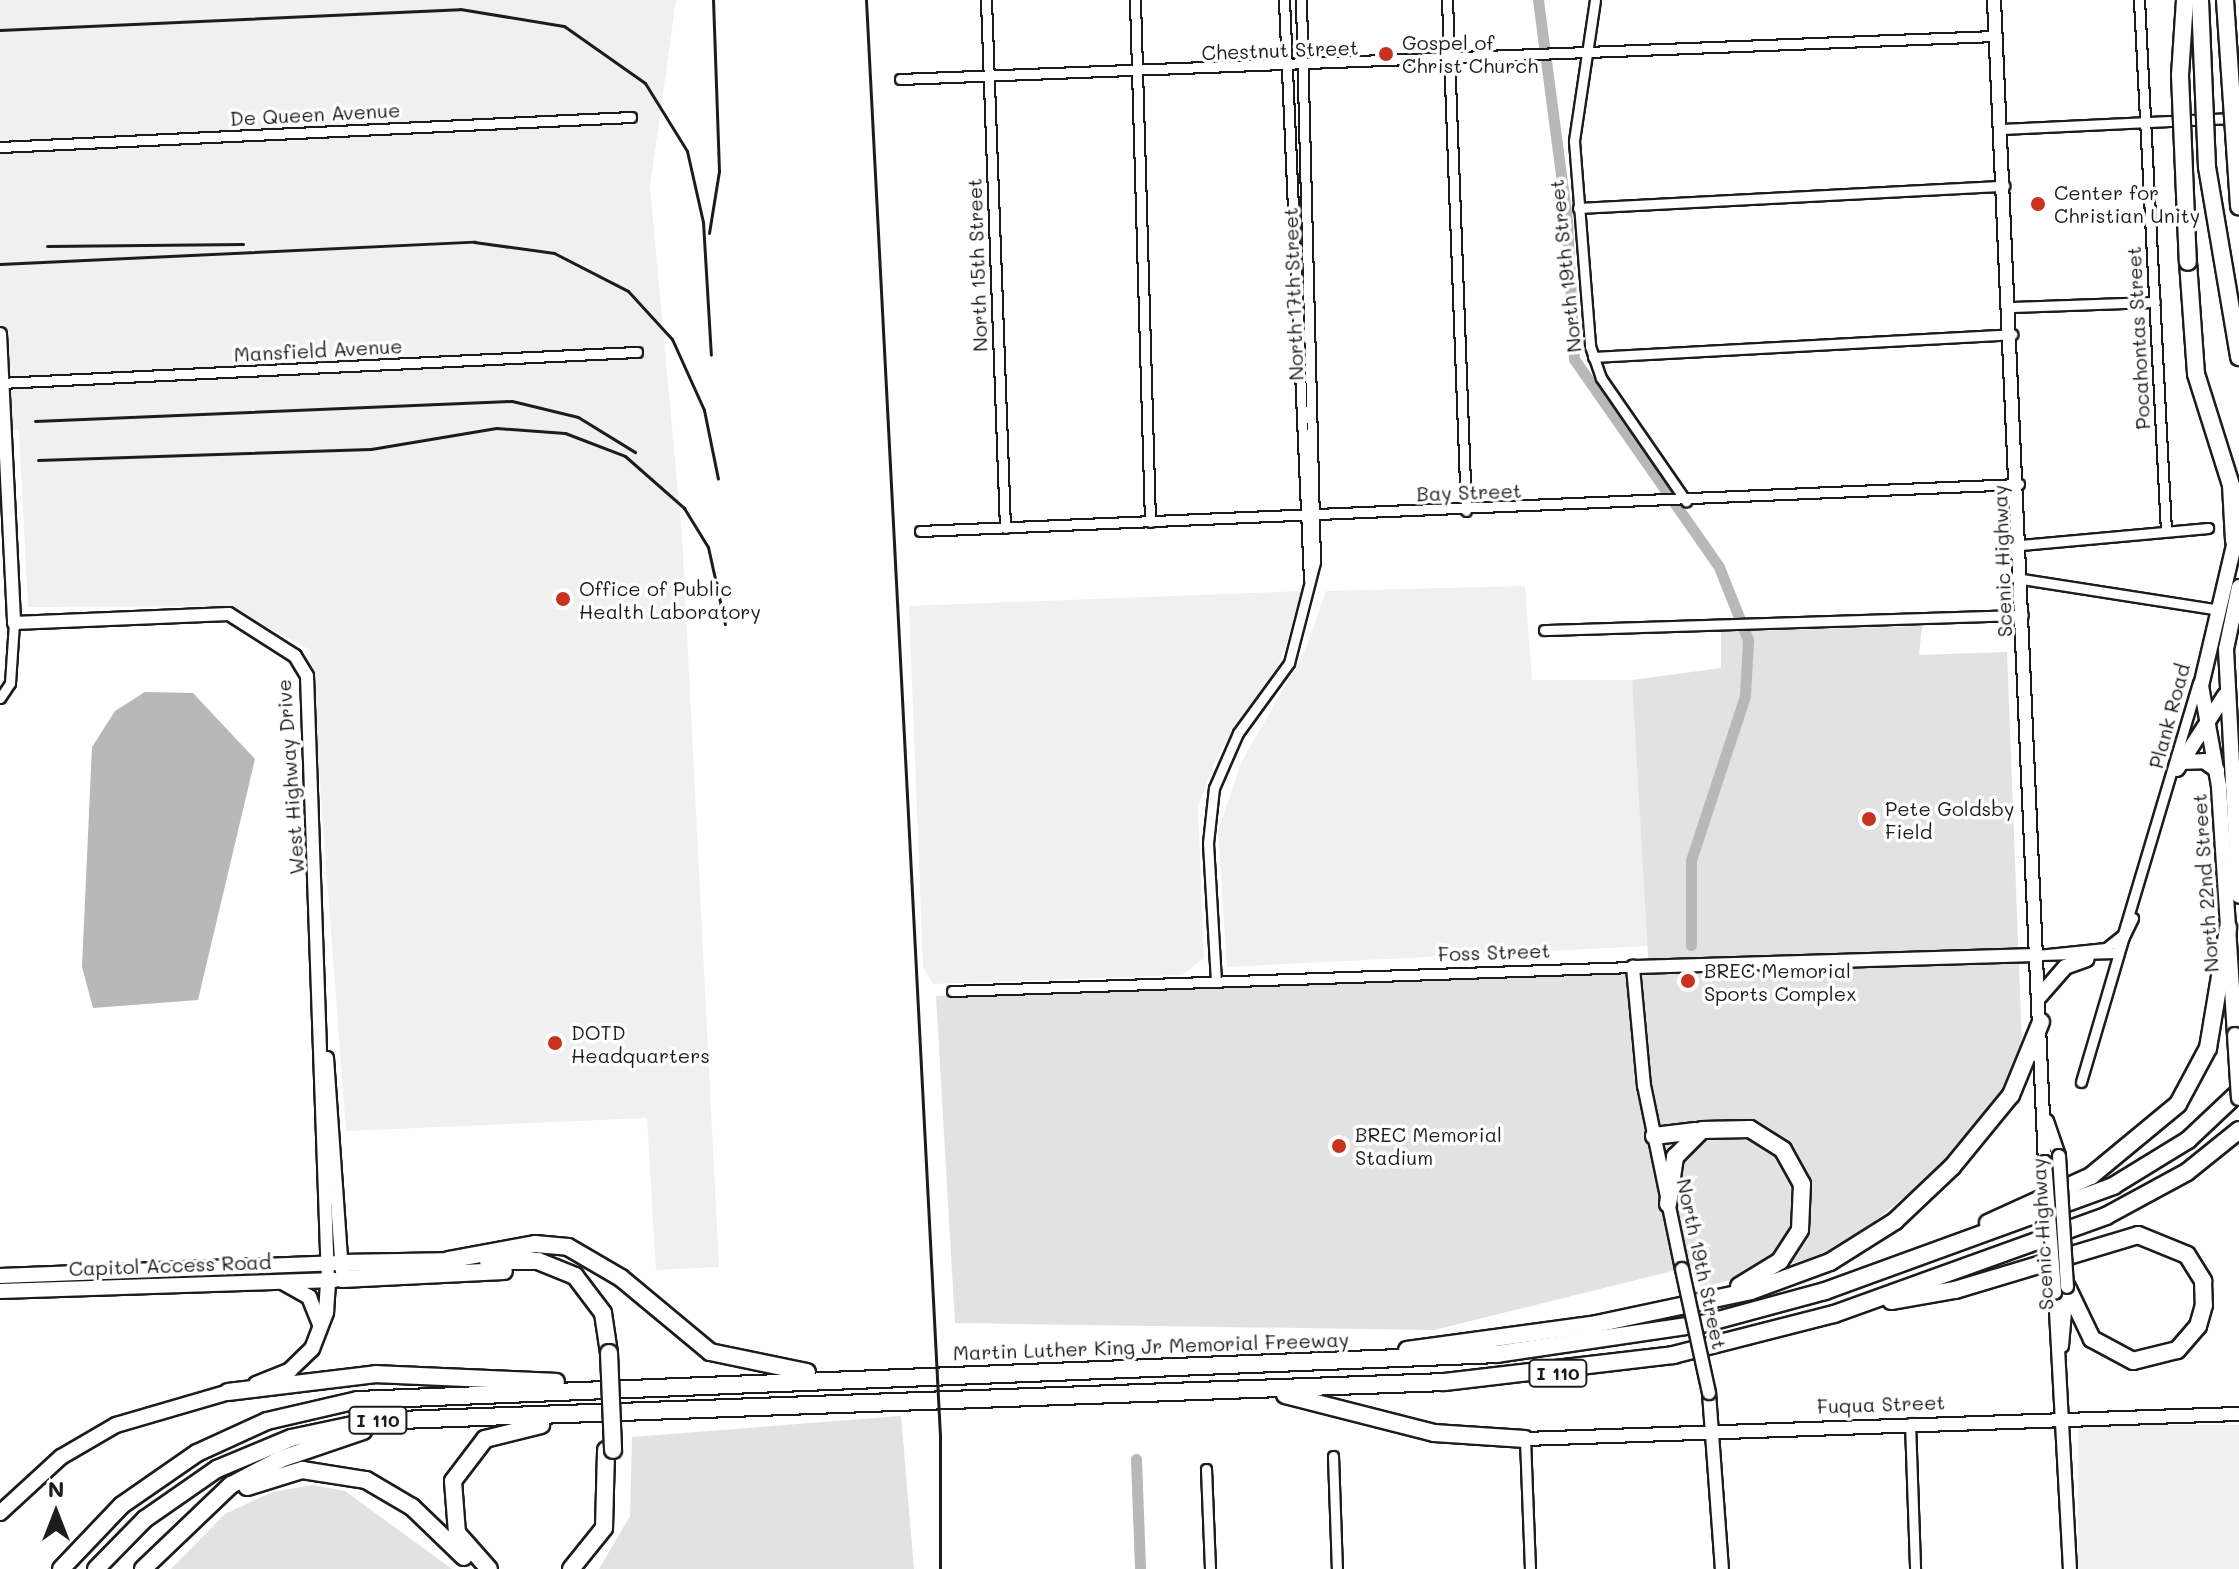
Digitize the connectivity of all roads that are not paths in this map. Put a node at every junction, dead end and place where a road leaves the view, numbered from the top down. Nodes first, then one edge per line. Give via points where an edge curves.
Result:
1 (986, 0) edge
2 (1135, 0) edge
3 (1284, 0) edge
4 (1301, 0) edge
5 (1447, 0) edge
6 (1595, 0) edge
7 (1994, 0) edge
8 (2139, 0) edge
9 (2185, 0) edge
10 (2200, 0) edge
11 (2225, 0) edge
12 (1996, 36) junction
13 (1590, 57) junction
14 (1449, 63) junction
15 (1286, 67) junction
16 (1303, 67) junction
17 (1138, 72) junction
18 (988, 77) junction
19 (900, 79) dead end
20 (631, 117) dead end
21 (2239, 118) edge
22 (2145, 122) junction
23 (2001, 129) junction
24 (0, 147) edge
25 (2004, 186) junction
26 (2239, 207) edge
27 (1578, 208) junction
28 (2155, 302) junction
29 (2010, 307) junction
30 (0, 334) edge
31 (2012, 334) junction
32 (1297, 351) junction
33 (1313, 351) junction
34 (637, 352) dead end
35 (1593, 357) junction
36 (2239, 357) edge
37 (2, 383) edge
38 (2019, 484) junction
39 (1682, 501) junction
40 (1466, 511) junction
41 (1303, 516) junction
42 (1318, 516) junction
43 (1150, 522) junction
44 (1005, 528) junction
45 (2208, 528) dead end
46 (920, 531) dead end
47 (2166, 531) junction
48 (2237, 533) edge
49 (2021, 545) junction
50 (2022, 579) junction
51 (1310, 587) junction
52 (2239, 587) edge
53 (2214, 609) junction
54 (2023, 615) junction
55 (14, 623) junction
56 (1544, 630) dead end
57 (2203, 668) junction
58 (2227, 691) junction
59 (0, 698) edge
60 (2207, 728) junction
61 (2179, 766) junction
62 (2217, 770) junction
63 (2239, 896) edge
64 (2133, 915) junction
65 (2126, 927) junction
66 (2228, 928) junction
67 (2121, 950) junction
68 (2038, 955) junction
69 (2087, 959) junction
70 (1633, 967) junction
71 (1216, 982) junction
72 (952, 991) dead end
73 (2040, 996) junction
74 (2041, 1022) junction
75 (2081, 1082) dead end
76 (2239, 1095) edge
77 (2047, 1121) junction
78 (1708, 1128) junction
79 (2239, 1130) edge
80 (1654, 1136) junction
81 (1668, 1204) junction
82 (1919, 1257) junction
83 (448, 1260) junction
84 (335, 1271) junction
85 (0, 1276) edge
86 (276, 1281) junction
87 (2061, 1290) junction
88 (0, 1291) edge
89 (1862, 1305) junction
90 (1666, 1308) junction
91 (320, 1334) junction
92 (606, 1353) junction
93 (1381, 1356) junction
94 (849, 1378) junction
95 (646, 1385) junction
96 (1248, 1389) junction
97 (228, 1392) junction
98 (704, 1409) junction
99 (2239, 1414) edge
100 (2066, 1418) junction
101 (398, 1419) junction
102 (1910, 1423) junction
103 (1717, 1430) junction
104 (1525, 1439) junction
105 (609, 1450) junction
106 (1333, 1456) dead end
107 (1206, 1469) dead end
108 (226, 1492) junction
109 (0, 1513) edge
110 (61, 1569) edge
111 (96, 1569) edge
112 (143, 1569) edge
113 (477, 1569) edge
114 (489, 1569) edge
115 (571, 1569) edge
116 (584, 1569) edge
117 (1210, 1569) edge
118 (1337, 1569) edge
119 (1530, 1569) edge
120 (1722, 1569) edge
121 (1915, 1569) edge
122 (2070, 1569) edge

1 - 18 street, North 15th Street
2 - 17 street
3 - 15 street, North 17th Street
4 - 16 street, North 17th Street
5 - 14 street
6 - 13 street, North 19th Street
7 - 12 street, Scenic Highway
8 - 22 street, Pocahontas Street
9 - 48 highway, bridge via 2180,75 2196,374 2231,485
10 - 36 highway, bridge via 2207,167
11 - 26 highway, bridge
12 - 13 street, Chestnut Street
12 - 23 street, Scenic Highway
13 - 14 street, Chestnut Street
13 - 27 street, North 19th Street via 1575,132
14 - 16 street, Chestnut Street
14 - 40 street
15 - 16 street, Chestnut Street
15 - 17 street, Chestnut Street
15 - 32 street, North 17th Street
16 - 33 street, North 17th Street
17 - 18 street, Chestnut Street
17 - 43 street
18 - 19 street, Chestnut Street
18 - 44 street, North 15th Street
20 - 24 street, De Queen Avenue
21 - 22 street
22 - 23 street
22 - 28 street, Pocahontas Street
23 - 25 street, Scenic Highway
25 - 27 street
25 - 29 street, Scenic Highway
27 - 35 street, North 19th Street
28 - 29 street
28 - 47 street, Pocahontas Street
29 - 31 street, Scenic Highway
30 - 37 street
31 - 35 street
31 - 38 street, Scenic Highway
32 - 33 street
32 - 41 street, North 17th Street
33 - 42 street, North 17th Street
34 - 37 street, Mansfield Avenue
35 - 39 street, North 19th Street
37 - 55 street
38 - 39 street, Bay Street
38 - 49 street, Scenic Highway
39 - 40 street, Bay Street
40 - 42 street, Bay Street
41 - 42 street, Bay Street
41 - 43 street, Bay Street
41 - 51 street, North 17th Street
42 - 51 street, North 17th Street
43 - 44 street, Bay Street
44 - 46 street, Bay Street
45 - 47 street
47 - 49 street
48 - 53 main road, Plank Road
49 - 50 street, Scenic Highway
50 - 53 street
50 - 54 street, Scenic Highway
51 - 71 street, North 17th Street via 1289,663 1238,733 1214,788 1208,843
52 - 58 main road via 2228,627
53 - 57 main road, Plank Road
54 - 56 street
54 - 68 street, Scenic Highway
55 - 59 street via 10,683
55 - 84 street, West Highway Drive via 229,614 300,664 307,676
57 - 60 main road, North 22nd Street
57 - 61 street, Plank Road
58 - 60 main road
58 - 63 main road, North 22nd Street
60 - 61 main road
60 - 62 main road, North 22nd Street
61 - 62 main road via 2198,760
61 - 64 street, Plank Road
62 - 66 main road, North 22nd Street
64 - 65 street, Plank Road
64 - 67 street, Plank Road
65 - 67 street, Plank Road
65 - 68 street, Plank Road via 2109,947
66 - 76 main road, North 22nd Street, bridge
66 - 82 highway via 2208,1048 2178,1104 2079,1183
67 - 69 street
67 - 75 street, Plank Road
68 - 69 street
68 - 70 street, Foss Street
68 - 73 street, Scenic Highway
69 - 73 main road via 2065,967
70 - 71 street, Foss Street
70 - 80 street, North 19th Street
71 - 72 street, Foss Street
73 - 74 street, Scenic Highway
74 - 77 street, Scenic Highway
74 - 90 highway via 2002,1107 1895,1221 1798,1276
76 - 82 highway, Martin Luther King Jr Memorial Freeway / I 110 via 2188,1140 2130,1177
77 - 87 street, Scenic Highway, bridge via 2045,1162
77 - 87 street, Scenic Highway, bridge via 2059,1156
78 - 80 highway
78 - 81 highway via 1679,1149
78 - 90 highway via 1750,1129 1783,1150 1802,1184 1802,1223 1790,1250 1758,1277
79 - 89 highway, I 110 via 2138,1201
80 - 81 street, North 19th Street
81 - 103 street, North 19th Street, bridge
82 - 93 highway, Martin Luther King Jr Memorial Freeway / I 110 via 1800,1298 1661,1333 1497,1354
83 - 84 highway
83 - 92 highway via 530,1260 566,1271 599,1304
83 - 94 highway via 523,1245 568,1247 610,1271 719,1356
84 - 85 main road, Capitol Access Road
84 - 86 main road, Capitol Access Road
84 - 91 main road
84 - 92 highway via 548,1273 589,1302
86 - 88 main road, Capitol Access Road
86 - 91 main road via 309,1297
87 - 89 highway via 2092,1339 2133,1361 2177,1350 2198,1326 2204,1305 2203,1281 2187,1255 2138,1235 1937,1295
87 - 100 street, Scenic Highway
89 - 96 highway, I 110 via 1621,1365 1468,1381
90 - 93 highway via 1535,1337
91 - 97 main road via 290,1370
92 - 105 highway
93 - 94 highway, Martin Luther King Jr Memorial Freeway / I 110
94 - 95 highway, Martin Luther King Jr Memorial Freeway / I 110
95 - 97 highway via 376,1374
95 - 110 highway, Martin Luther King Jr Memorial Freeway / I 110 via 383,1398 284,1415 165,1472 107,1518
96 - 98 highway, I 110
96 - 104 highway via 1434,1433
97 - 109 main road via 116,1425 61,1457
98 - 101 highway, I 110
98 - 114 highway via 523,1426 478,1444 456,1474 451,1510 461,1541
99 - 100 street, Fuqua Street
100 - 102 street, Fuqua Street
100 - 122 street, Scenic Highway
101 - 108 highway via 281,1459
101 - 111 highway, I 110 via 326,1429 236,1460 167,1502
102 - 103 street, Fuqua Street
102 - 121 street
103 - 104 street, Fuqua Street
103 - 120 street, North 19th Street
104 - 119 street
105 - 115 highway via 604,1528
105 - 116 highway via 612,1527
106 - 118 street
107 - 117 street
108 - 112 highway
108 - 113 highway via 289,1472 350,1475 404,1501

